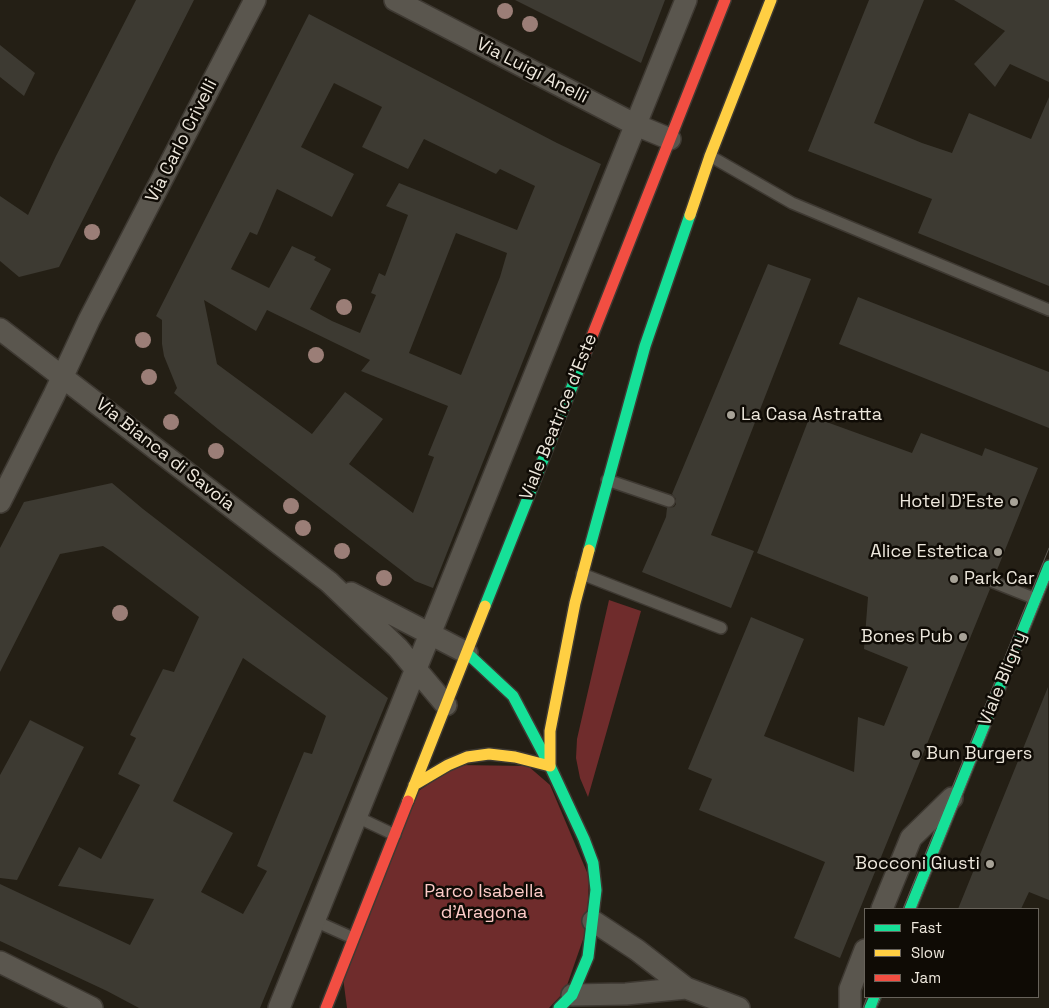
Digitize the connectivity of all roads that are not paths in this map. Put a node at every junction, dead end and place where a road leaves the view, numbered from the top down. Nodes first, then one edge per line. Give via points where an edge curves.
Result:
1 (255, 0) edge
2 (395, 0) edge
3 (686, 0) edge
4 (725, 0) edge
5 (771, 0) edge
6 (636, 125) junction
7 (670, 138) junction
8 (710, 156) junction
9 (1049, 310) edge
10 (0, 329) edge
11 (63, 376) junction
12 (606, 480) junction
13 (3, 496) edge
14 (669, 501) dead end
15 (1049, 566) edge
16 (582, 574) junction
17 (329, 582) junction
18 (992, 582) dead end
19 (1036, 599) junction
20 (721, 628) dead end
21 (430, 635) junction
22 (467, 653) junction
23 (416, 668) junction
24 (446, 705) junction
25 (550, 766) junction
26 (414, 785) junction
27 (958, 792) junction
28 (356, 817) junction
29 (395, 835) junction
30 (882, 908) edge
31 (910, 908) edge
32 (315, 921) junction
33 (593, 921) junction
34 (353, 938) junction
35 (864, 953) edge
36 (0, 962) edge
37 (339, 975) junction
38 (686, 988) junction
39 (566, 1002) edge
40 (339, 1004) dead end
41 (92, 1008) edge
42 (280, 1008) edge
43 (326, 1008) edge
44 (739, 1008) edge
45 (850, 1008) edge

1 - 11 street, Via Carlo Crivelli
2 - 6 street, Via Luigi Anelli
3 - 6 street
4 - 7 main road, Viale Beatrice d'Este
5 - 8 main road
6 - 7 street, Via Luigi Anelli
6 - 21 street
7 - 22 main road, Viale Beatrice d'Este
8 - 9 lane via 792,203
8 - 12 main road via 645,346
10 - 11 street, Via Bianca di Savoia
11 - 13 street, Via Carlo Crivelli
11 - 17 street, Via Bianca di Savoia
12 - 14 lane
12 - 16 main road
15 - 19 main road, Viale Bligny
16 - 20 lane
16 - 25 main road via 550,731
17 - 21 street, Via Bianca di Savoia
17 - 23 street, Via Bianca di Savoia
18 - 19 lane
19 - 27 main road, Viale Bligny
21 - 22 street, Via Bianca di Savoia
21 - 23 street
22 - 24 main road, Viale Beatrice d'Este
22 - 25 main road via 513,696
23 - 24 street, Via Bianca di Savoia
23 - 28 street
24 - 26 main road, Viale Beatrice d'Este
25 - 26 main road via 489,754 467,757
25 - 33 main road via 593,863 596,890
26 - 29 main road, Viale Beatrice d'Este
27 - 30 street, Viale Bligny via 911,838
27 - 31 main road, Viale Bligny
28 - 29 lane
28 - 32 street
29 - 34 main road, Viale Beatrice d'Este
32 - 34 lane
32 - 42 street
33 - 38 street
33 - 39 main road via 588,957
34 - 37 main road, Viale Beatrice d'Este
35 - 45 street via 850,988
36 - 41 street
37 - 40 main road
37 - 43 main road, Viale Beatrice d'Este
38 - 39 street
38 - 44 street

